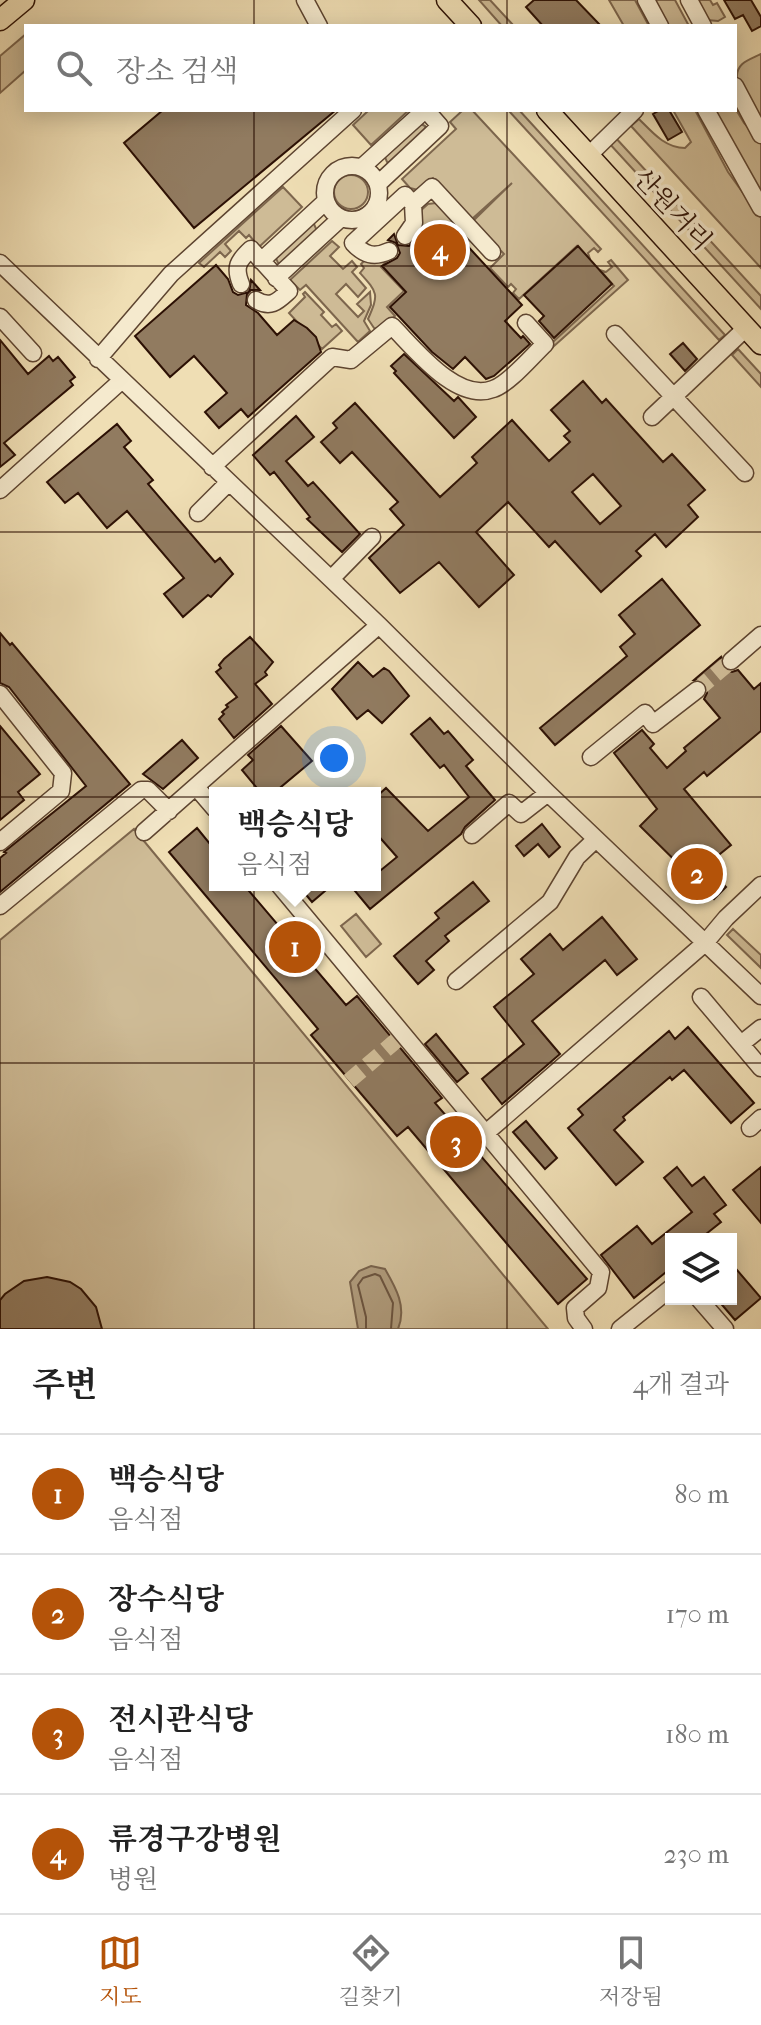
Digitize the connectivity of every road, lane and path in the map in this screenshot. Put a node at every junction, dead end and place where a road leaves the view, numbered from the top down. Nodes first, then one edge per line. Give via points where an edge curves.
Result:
1 (24, 0) edge
2 (305, 0) edge
3 (447, 0) edge
4 (646, 0) edge
5 (689, 0) edge
6 (0, 20) edge
7 (318, 24) edge
8 (469, 24) edge
9 (659, 24) edge
10 (702, 24) edge
11 (737, 90) edge
12 (351, 112) edge
13 (423, 112) edge
14 (427, 112) edge
15 (549, 112) edge
16 (633, 112) edge
17 (707, 112) edge
18 (761, 135) edge
19 (588, 156) junction
20 (362, 167) junction
21 (378, 184) junction
22 (326, 201) junction
23 (413, 204) junction
24 (761, 208) edge
25 (374, 217) junction
26 (341, 218) junction
27 (405, 236) dead end
28 (389, 251) dead end
29 (492, 252) dead end
30 (261, 261) junction
31 (0, 263) edge
32 (276, 278) junction
33 (241, 284) dead end
34 (256, 300) dead end
35 (0, 317) edge
36 (526, 323) dead end
37 (746, 328) junction
38 (615, 334) dead end
39 (761, 344) edge
40 (33, 353) dead end
41 (98, 359) junction
42 (121, 381) junction
43 (673, 397) junction
44 (652, 417) dead end
45 (212, 467) junction
46 (745, 473) dead end
47 (229, 482) junction
48 (0, 490) edge
49 (198, 513) dead end
50 (372, 537) dead end
51 (331, 579) junction
52 (379, 625) junction
53 (761, 635) edge
54 (731, 661) tunnel mouth
55 (697, 690) tunnel mouth
56 (0, 694) edge
57 (591, 757) dead end
58 (197, 788) junction
59 (548, 793) junction
60 (209, 802) edge
61 (169, 811) junction
62 (144, 832) dead end
63 (472, 835) dead end
64 (596, 839) junction
65 (0, 842) edge
66 (761, 885) edge
67 (284, 891) edge
68 (0, 906) edge
69 (705, 943) junction
70 (456, 981) dead end
71 (761, 996) edge
72 (701, 997) dead end
73 (761, 1028) edge
74 (741, 1044) junction
75 (761, 1068) edge
76 (487, 1132) junction
77 (665, 1293) edge
78 (704, 1305) edge
79 (584, 1329) edge
80 (620, 1329) edge
81 (725, 1329) edge

1 - 6 main road
2 - 7 street
3 - 8 main road
4 - 9 street
5 - 10 street
11 - 18 street
12 - 41 street via 171,274
13 - 20 street
14 - 21 street via 440,126
15 - 19 main road, 산원거리
16 - 19 street
17 - 24 street
19 - 37 main road, 산원거리
20 - 21 street
20 - 22 street via 347,165 333,172 325,186
21 - 25 street
22 - 26 street
22 - 30 street
23 - 25 street via 405,195
23 - 27 street via 414,223
23 - 29 street via 432,187
25 - 26 street
25 - 28 street via 353,243 369,255
26 - 32 street
30 - 32 street
30 - 33 street via 251,249 238,261
31 - 41 street
32 - 34 street via 289,291 275,304
35 - 40 street
36 - 45 street via 545,344 496,389 477,393 445,378 392,326 351,360 332,357
37 - 39 main road, 산원거리
37 - 43 street
38 - 43 street
41 - 42 street
42 - 45 street
42 - 48 street
43 - 44 street
43 - 46 street
45 - 47 street
47 - 49 street
47 - 51 street
50 - 51 street
51 - 52 street
52 - 58 street
52 - 59 street
53 - 54 street
55 - 57 street via 653,724 645,713
56 - 65 street via 63,773 61,791
58 - 60 street
58 - 61 street
59 - 63 street via 521,814 509,803
59 - 64 street
61 - 62 street
61 - 68 street via 148,790 141,790
64 - 69 street
64 - 70 street via 577,857 550,902
66 - 69 street
67 - 76 street
69 - 71 street
69 - 76 street
72 - 74 street
73 - 74 street
74 - 75 street
76 - 79 street via 601,1272 598,1288 575,1308
77 - 80 street
78 - 81 street

